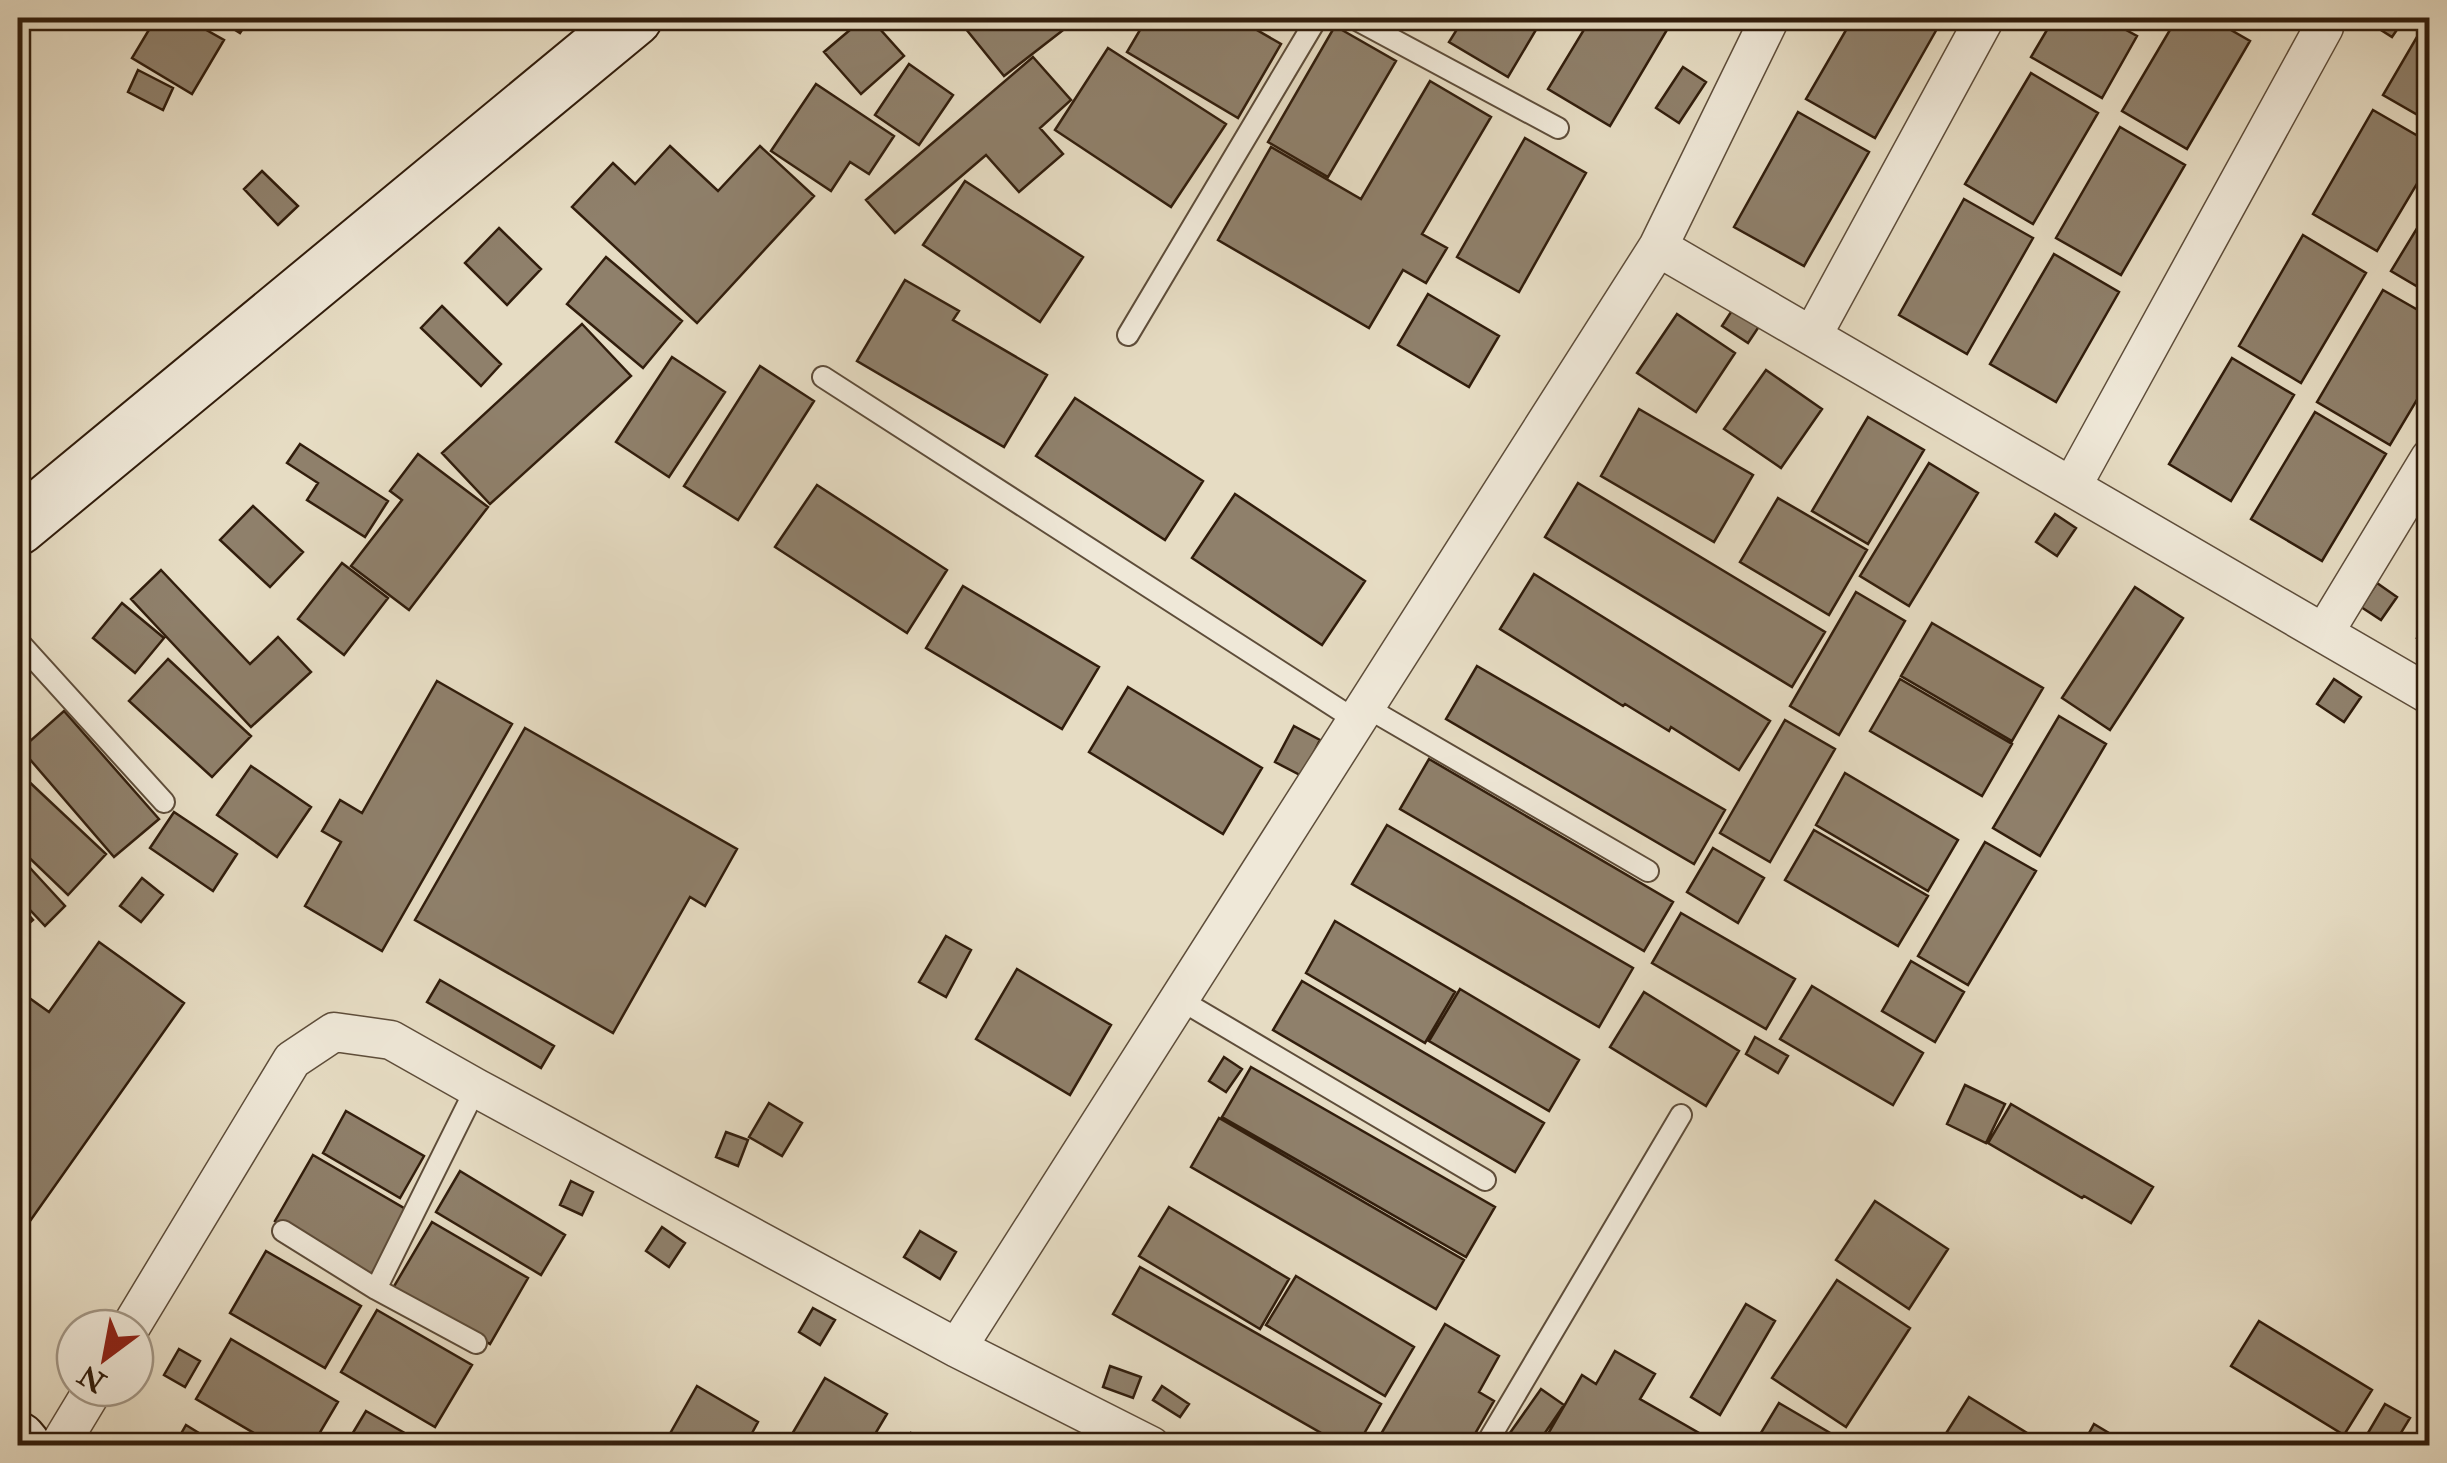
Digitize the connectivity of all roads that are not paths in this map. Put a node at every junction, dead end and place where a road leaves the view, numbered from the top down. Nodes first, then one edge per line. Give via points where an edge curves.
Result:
1 (634, 18) edge
2 (1317, 18) edge
3 (1353, 18) edge
4 (1770, 18) edge
5 (1985, 18) edge
6 (2324, 27) dead end
7 (1558, 128) dead end
8 (1658, 247) junction
9 (1128, 336) dead end
10 (1812, 336) junction
11 (823, 377) dead end
12 (2430, 458) edge
13 (2072, 486) junction
14 (18, 527) edge
15 (2324, 633) junction
16 (18, 641) edge
17 (2430, 695) edge
18 (1361, 714) junction
19 (164, 802) dead end
20 (1648, 871) dead end
21 (1179, 999) junction
22 (476, 1088) junction
23 (1681, 1115) dead end
24 (1485, 1180) dead end
25 (282, 1231) dead end
26 (376, 1288) junction
27 (142, 1308) edge
28 (476, 1343) dead end
29 (957, 1348) junction
30 (82, 1408) edge
31 (18, 1440) edge
32 (23, 1446) edge
33 (59, 1446) edge
34 (1151, 1446) edge
35 (1485, 1446) edge

1 - 14 main road
2 - 9 lane
3 - 7 lane
4 - 8 street
5 - 10 street
6 - 13 street
8 - 10 street
8 - 18 street
10 - 13 street
11 - 18 lane
12 - 15 street
13 - 15 street
15 - 17 street
16 - 19 lane
18 - 20 lane
18 - 21 street
21 - 24 lane
21 - 29 street
22 - 26 lane
22 - 27 street via 392,1040 334,1032 292,1060
22 - 29 street
23 - 35 lane
25 - 26 lane
26 - 28 lane
29 - 34 street
30 - 33 street
31 - 32 main road

